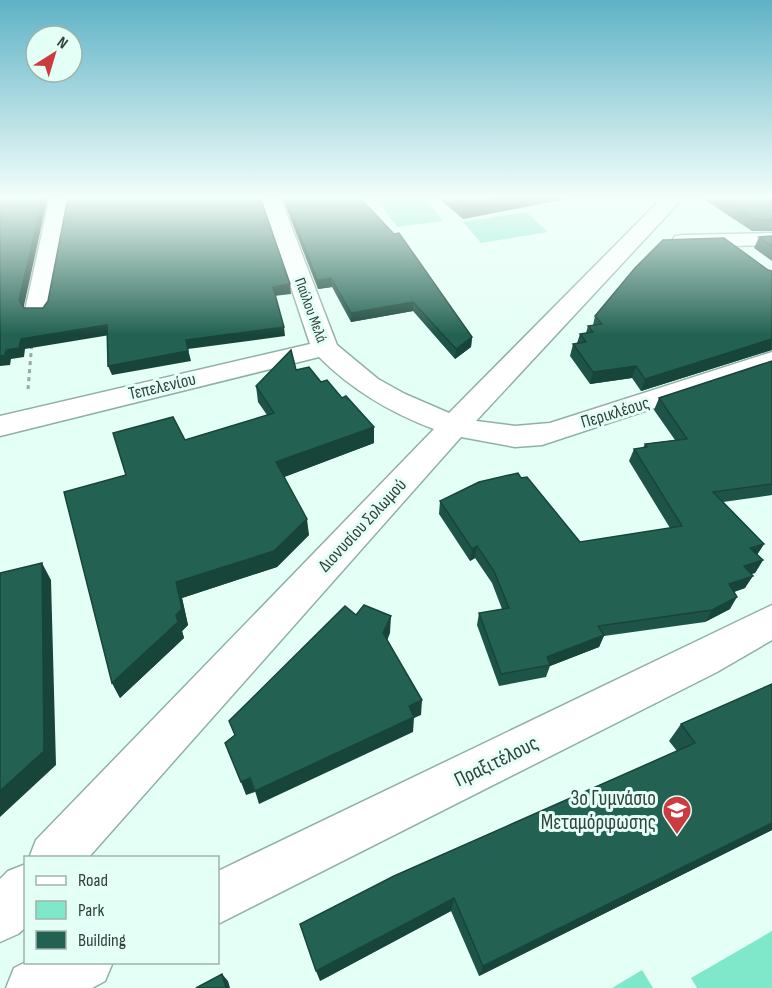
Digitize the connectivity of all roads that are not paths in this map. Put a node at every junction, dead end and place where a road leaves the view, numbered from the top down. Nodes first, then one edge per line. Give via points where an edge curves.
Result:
1 (51, 243) edge
2 (287, 243) edge
3 (630, 243) edge
4 (730, 243) edge
5 (754, 261) edge
6 (37, 310) edge
7 (325, 348) junction
8 (772, 360) edge
9 (13, 422) edge
10 (455, 425) junction
11 (772, 621) edge
12 (56, 856) edge
13 (24, 891) edge
14 (219, 898) edge
15 (0, 916) edge
16 (84, 964) edge
17 (34, 988) edge

1 - 6 street
2 - 7 street, Παύλου Μελά
3 - 10 street, Διονυσίου Σολωμού
4 - 5 street
7 - 9 street, Τεπελενίου
7 - 10 street, Παύλου Μελά via 340,365 367,384 426,415
8 - 10 street, Περικλέους via 542,435 500,436
10 - 12 street, Διονυσίου Σολωμού
11 - 14 street, Πραξιτέλους
13 - 15 street
16 - 17 street

